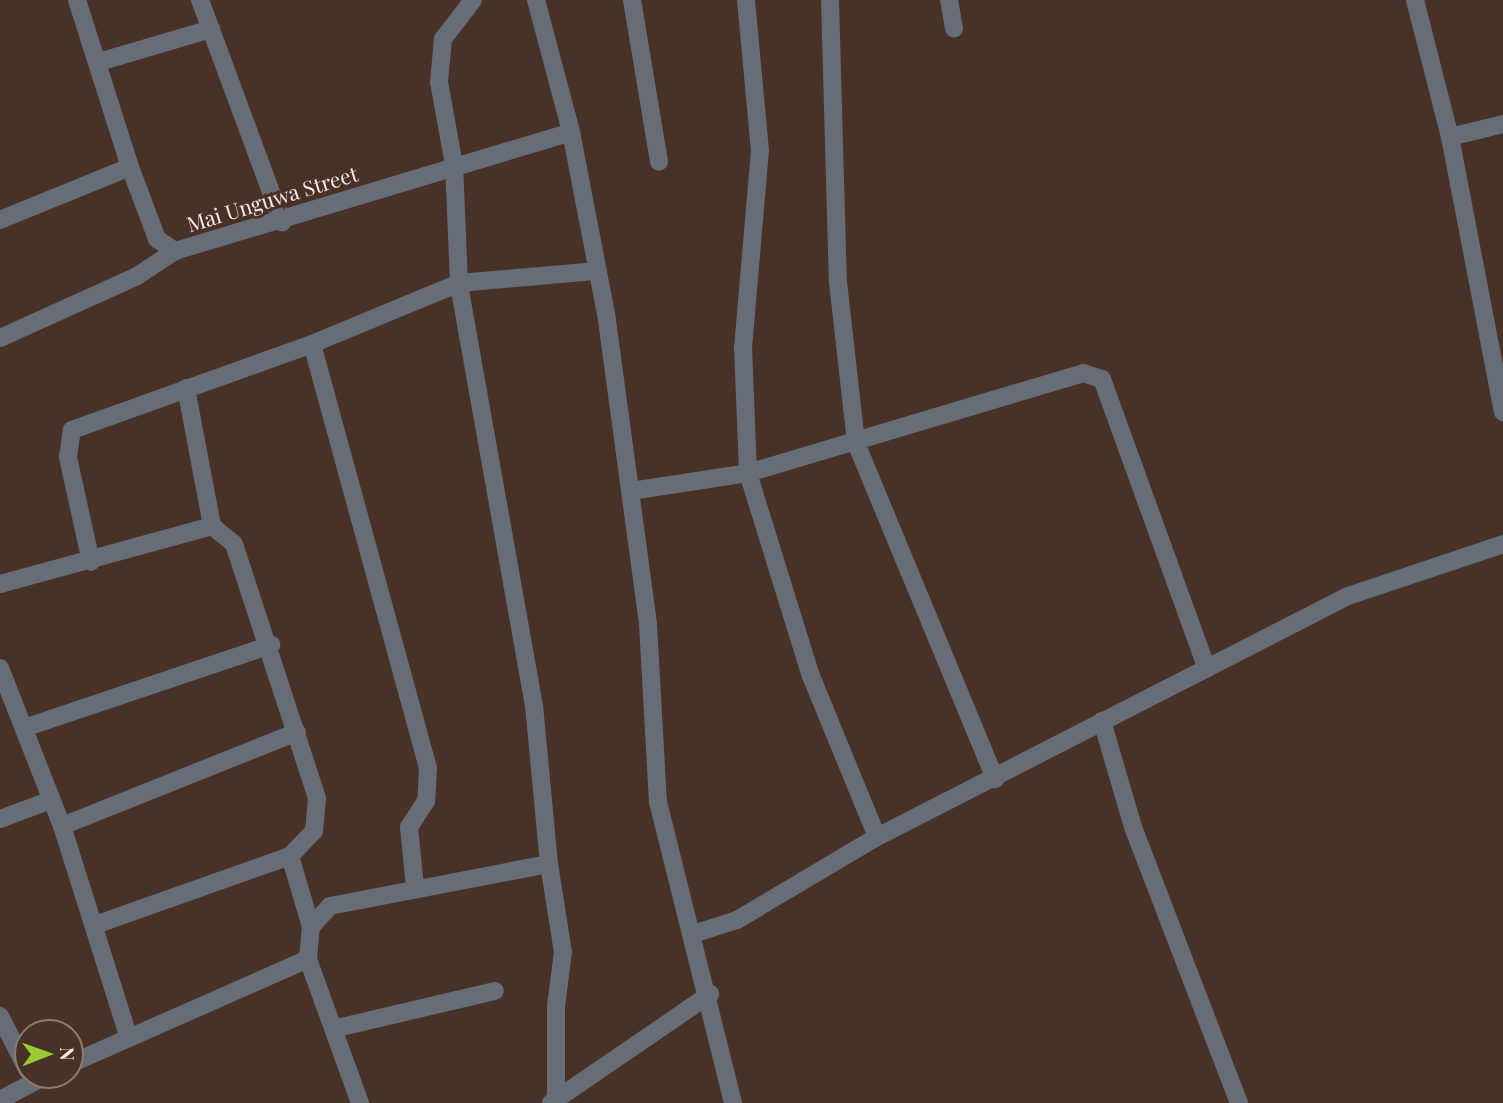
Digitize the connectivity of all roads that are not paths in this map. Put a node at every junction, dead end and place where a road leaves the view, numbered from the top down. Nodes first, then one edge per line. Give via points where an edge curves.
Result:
1 (77, 0) edge
2 (200, 0) edge
3 (473, 0) edge
4 (536, 0) edge
5 (632, 0) edge
6 (746, 0) edge
7 (830, 0) edge
8 (949, 0) edge
9 (1415, 0) edge
10 (211, 29) junction
11 (954, 29) dead end
12 (99, 62) junction
13 (1503, 124) edge
14 (571, 132) junction
15 (1450, 137) junction
16 (659, 162) dead end
17 (454, 165) junction
18 (130, 167) junction
19 (0, 220) edge
20 (282, 222) junction
21 (175, 251) junction
22 (597, 271) junction
23 (459, 284) junction
24 (0, 338) edge
25 (312, 345) junction
26 (1500, 385) edge
27 (186, 388) junction
28 (1503, 412) edge
29 (856, 443) junction
30 (748, 473) junction
31 (631, 491) junction
32 (212, 527) junction
33 (1503, 544) edge
34 (91, 562) junction
35 (0, 584) edge
36 (271, 645) junction
37 (0, 668) edge
38 (1207, 669) junction
39 (1102, 721) junction
40 (24, 728) junction
41 (297, 732) junction
42 (995, 779) junction
43 (51, 800) junction
44 (0, 819) edge
45 (62, 826) junction
46 (877, 837) junction
47 (290, 856) junction
48 (549, 864) junction
49 (415, 887) junction
50 (95, 925) junction
51 (311, 927) junction
52 (696, 933) junction
53 (308, 959) junction
54 (495, 991) dead end
55 (710, 994) junction
56 (0, 1016) edge
57 (337, 1028) junction
58 (128, 1035) junction
59 (14, 1040) edge
60 (84, 1057) edge
61 (16, 1089) edge
62 (0, 1100) edge
63 (554, 1102) edge
64 (360, 1103) edge
65 (733, 1103) edge
66 (1239, 1103) edge

1 - 12 street, Mai Unguwa Street
2 - 10 street
3 - 17 street via 443,39 439,82
4 - 14 street
5 - 16 street
6 - 30 street via 760,150 743,347
7 - 29 street via 838,282
8 - 11 street
9 - 15 street
10 - 12 street
10 - 20 street
12 - 18 street, Mai Unguwa Street
13 - 15 street
14 - 17 street, Mai Unguwa Street
14 - 22 street
15 - 26 street
17 - 20 street, Mai Unguwa Street
17 - 23 street
18 - 19 street
18 - 21 street, Mai Unguwa Street via 157,239
20 - 21 street, Mai Unguwa Street
21 - 24 street via 137,276
22 - 23 street
22 - 31 street
23 - 25 street
23 - 48 street via 534,706
25 - 27 street
25 - 49 street via 428,768 426,801 409,827
26 - 28 street
27 - 32 street
27 - 34 street via 72,430 68,457
29 - 30 street
29 - 38 street via 1083,373 1102,379
29 - 42 street
30 - 31 street
30 - 46 street via 811,676
31 - 52 street via 657,709 658,802 683,921
32 - 34 street
32 - 36 street via 234,544
33 - 38 street via 1348,596
34 - 35 street
36 - 40 street
36 - 41 street
37 - 40 street
38 - 39 street
39 - 42 street
39 - 66 street via 1133,827
40 - 43 street
41 - 45 street
41 - 47 street via 319,812 314,831
42 - 46 street
43 - 44 street
43 - 45 street
45 - 50 street
46 - 52 street via 737,920
47 - 50 street
47 - 51 street
48 - 49 street
48 - 63 street via 563,952 556,1006
49 - 51 street via 330,906
50 - 58 street
51 - 53 street
52 - 55 street
53 - 57 street
53 - 58 street
54 - 57 street
55 - 63 street
55 - 65 street
56 - 59 street
57 - 64 street
58 - 60 street
61 - 62 street

